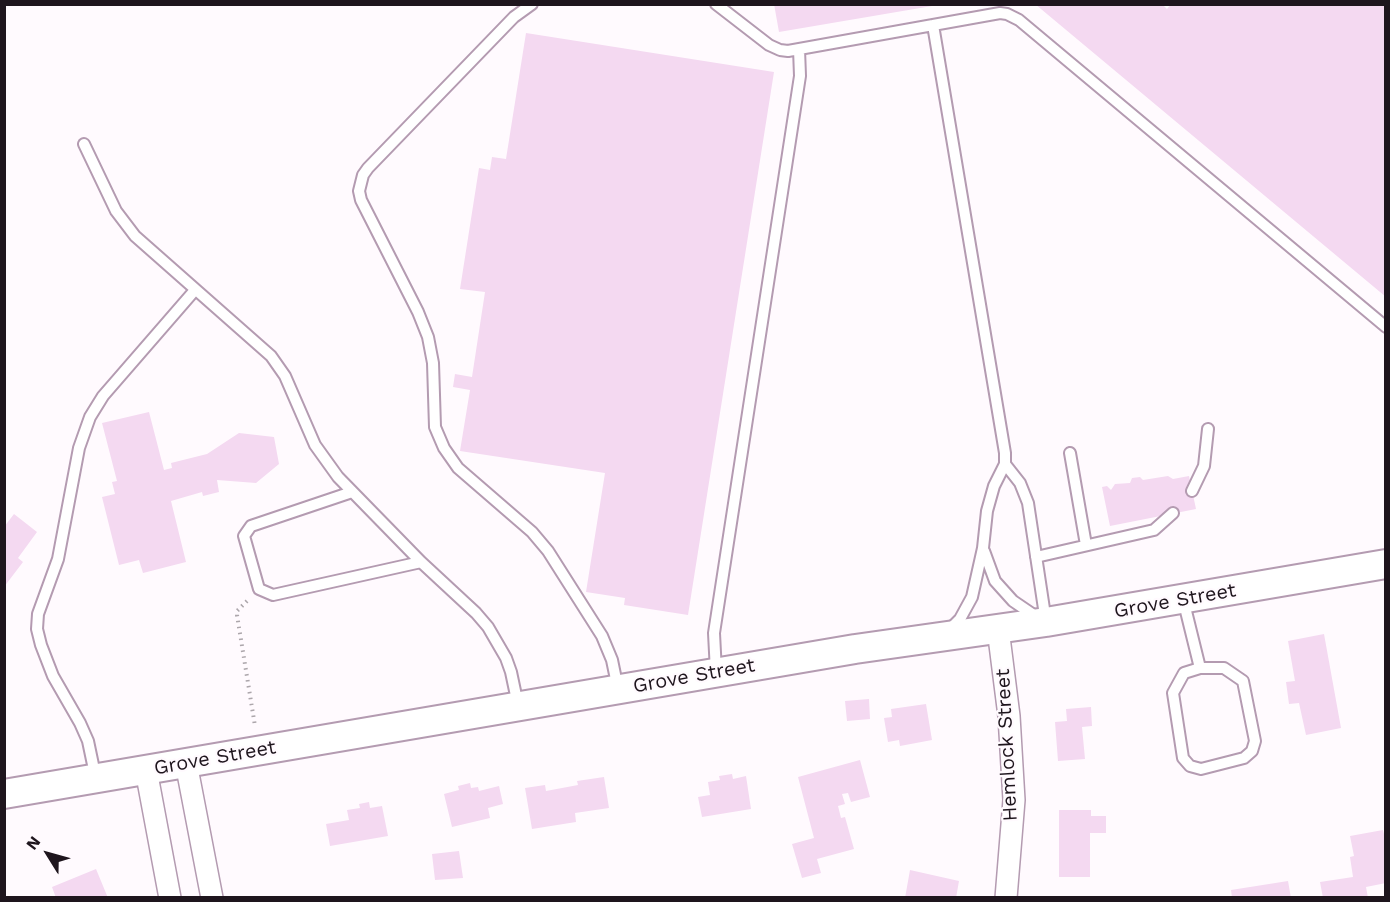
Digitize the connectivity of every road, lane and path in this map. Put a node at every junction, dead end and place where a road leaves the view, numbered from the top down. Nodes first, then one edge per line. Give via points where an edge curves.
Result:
1 (532, 4) edge
2 (716, 4) edge
3 (933, 25) junction
4 (799, 49) junction
5 (84, 144) dead end
6 (195, 290) junction
7 (1386, 327) edge
8 (1208, 429) dead end
9 (1070, 453) dead end
10 (1005, 464) junction
11 (1192, 491) dead end
12 (352, 492) junction
13 (1173, 513) dead end
14 (1086, 545) junction
15 (983, 548) junction
16 (1036, 557) junction
17 (422, 562) junction
18 (1386, 564) edge
19 (259, 590) junction
20 (1183, 599) junction
21 (1046, 622) junction
22 (998, 629) junction
23 (941, 637) junction
24 (1200, 668) junction
25 (716, 672) junction
26 (618, 689) junction
27 (518, 706) junction
28 (255, 726) dead end
29 (186, 763) junction
30 (146, 770) junction
31 (96, 779) junction
32 (4, 794) edge
33 (170, 897) edge
34 (212, 897) edge
35 (1006, 897) edge

1 - 26 lane via 513,17 368,168 359,191 428,337 435,427 444,448 458,468 532,532 548,551 605,642
2 - 4 lane via 775,48
3 - 4 lane
3 - 7 lane via 1000,13 1019,20
3 - 10 lane
4 - 25 lane via 800,76 715,627
5 - 6 lane via 125,224
6 - 12 lane via 279,366 315,444
6 - 31 lane via 103,396 90,417 79,448 58,559 38,614 41,645 88,741
8 - 11 lane via 1204,466
9 - 14 lane
10 - 15 lane via 990,498
10 - 16 lane via 1020,483 1028,503
12 - 17 lane
12 - 19 lane via 252,526 244,536
13 - 14 lane via 1154,530
14 - 16 lane
15 - 21 lane via 999,586 1023,609
15 - 23 lane via 967,609
16 - 21 lane
17 - 19 lane via 273,595
17 - 27 lane via 493,634 511,672
18 - 20 main road, Grove Street
19 - 28 path via 237,611
20 - 21 main road, Grove Street
20 - 24 lane
21 - 22 main road, Grove Street
22 - 23 main road, Grove Street
22 - 35 street, Hemlock Street via 1014,801
23 - 25 main road, Grove Street
24 - 24 lane via 1184,673 1173,693 1183,758 1190,766 1202,769 1244,758 1255,741 1243,681 1224,668
25 - 26 main road, Grove Street
26 - 27 main road, Grove Street
27 - 29 main road, Grove Street
29 - 30 main road, Grove Street
29 - 34 street
30 - 31 main road, Grove Street
30 - 33 street
31 - 32 main road, Grove Street

